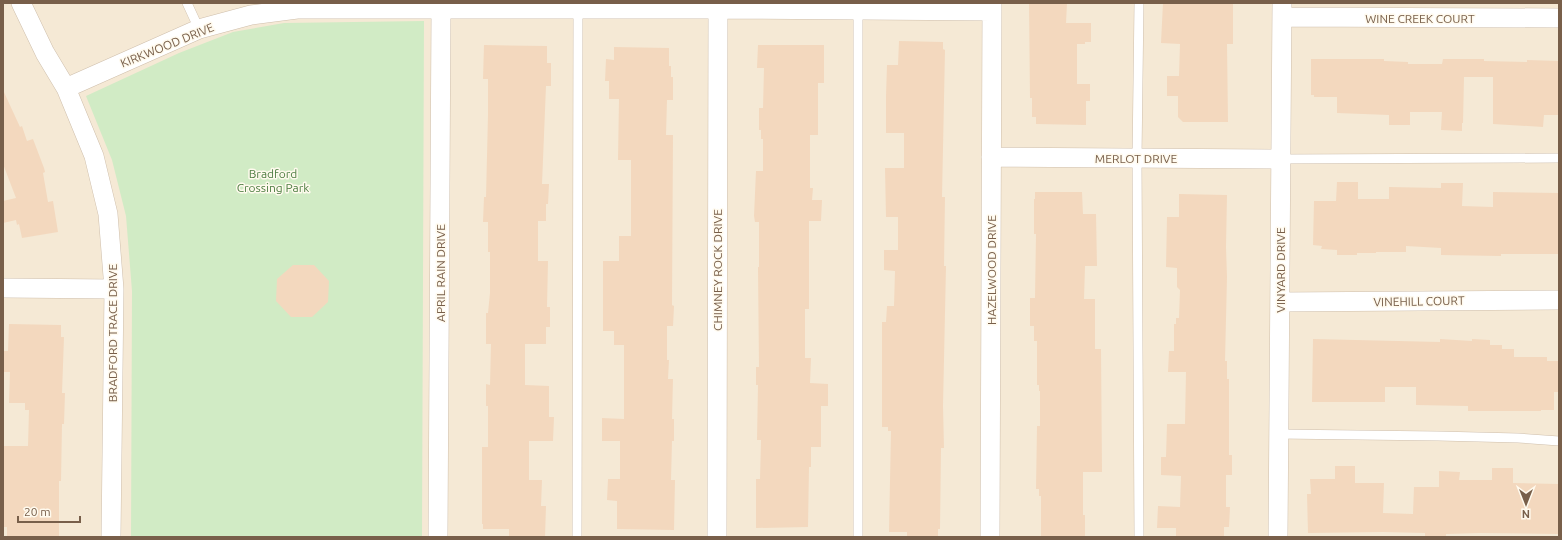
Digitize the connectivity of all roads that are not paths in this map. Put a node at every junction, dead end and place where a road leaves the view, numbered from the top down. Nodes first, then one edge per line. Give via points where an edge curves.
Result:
1 (21, 3) edge
2 (187, 3) edge
3 (1139, 3) edge
4 (718, 6) edge
5 (858, 6) edge
6 (992, 7) edge
7 (578, 9) junction
8 (441, 10) junction
9 (1282, 10) edge
10 (1559, 18) edge
11 (199, 29) junction
12 (66, 88) junction
13 (991, 157) junction
14 (1137, 158) junction
15 (1559, 158) edge
16 (1280, 159) junction
17 (3, 288) edge
18 (114, 289) junction
19 (1559, 300) edge
20 (1280, 302) junction
21 (1278, 434) junction
22 (1559, 441) edge
23 (111, 537) edge
24 (438, 537) edge
25 (577, 537) edge
26 (717, 537) edge
27 (858, 537) edge
28 (990, 537) edge
29 (1138, 537) edge
30 (1278, 537) edge

1 - 12 street, BRADFORD TRACE DRIVE via 45,53
2 - 11 lane
3 - 14 lane
4 - 5 street, KIRKWOOD DRIVE
4 - 7 street, KIRKWOOD DRIVE
4 - 26 street, CHIMNEY ROCK DRIVE
5 - 6 street, KIRKWOOD DRIVE
5 - 27 lane
6 - 13 street, HAZELWOOD DRIVE
7 - 8 street, KIRKWOOD DRIVE
7 - 25 lane
8 - 11 street, KIRKWOOD DRIVE via 297,9 251,15
8 - 24 street, APRIL RAIN DRIVE
9 - 10 street, WINE CREEK COURT
9 - 16 street, VINYARD DRIVE
11 - 12 street, KIRKWOOD DRIVE
12 - 18 street, BRADFORD TRACE DRIVE via 94,156 108,214
13 - 14 street, MERLOT DRIVE
13 - 28 street, HAZELWOOD DRIVE
14 - 16 street, MERLOT DRIVE
14 - 29 lane
15 - 16 lane
16 - 20 street, VINYARD DRIVE
17 - 18 street
18 - 23 street, BRADFORD TRACE DRIVE
19 - 20 street, VINEHILL COURT
20 - 21 street, VINYARD DRIVE
21 - 22 lane
21 - 30 street, VINYARD DRIVE

